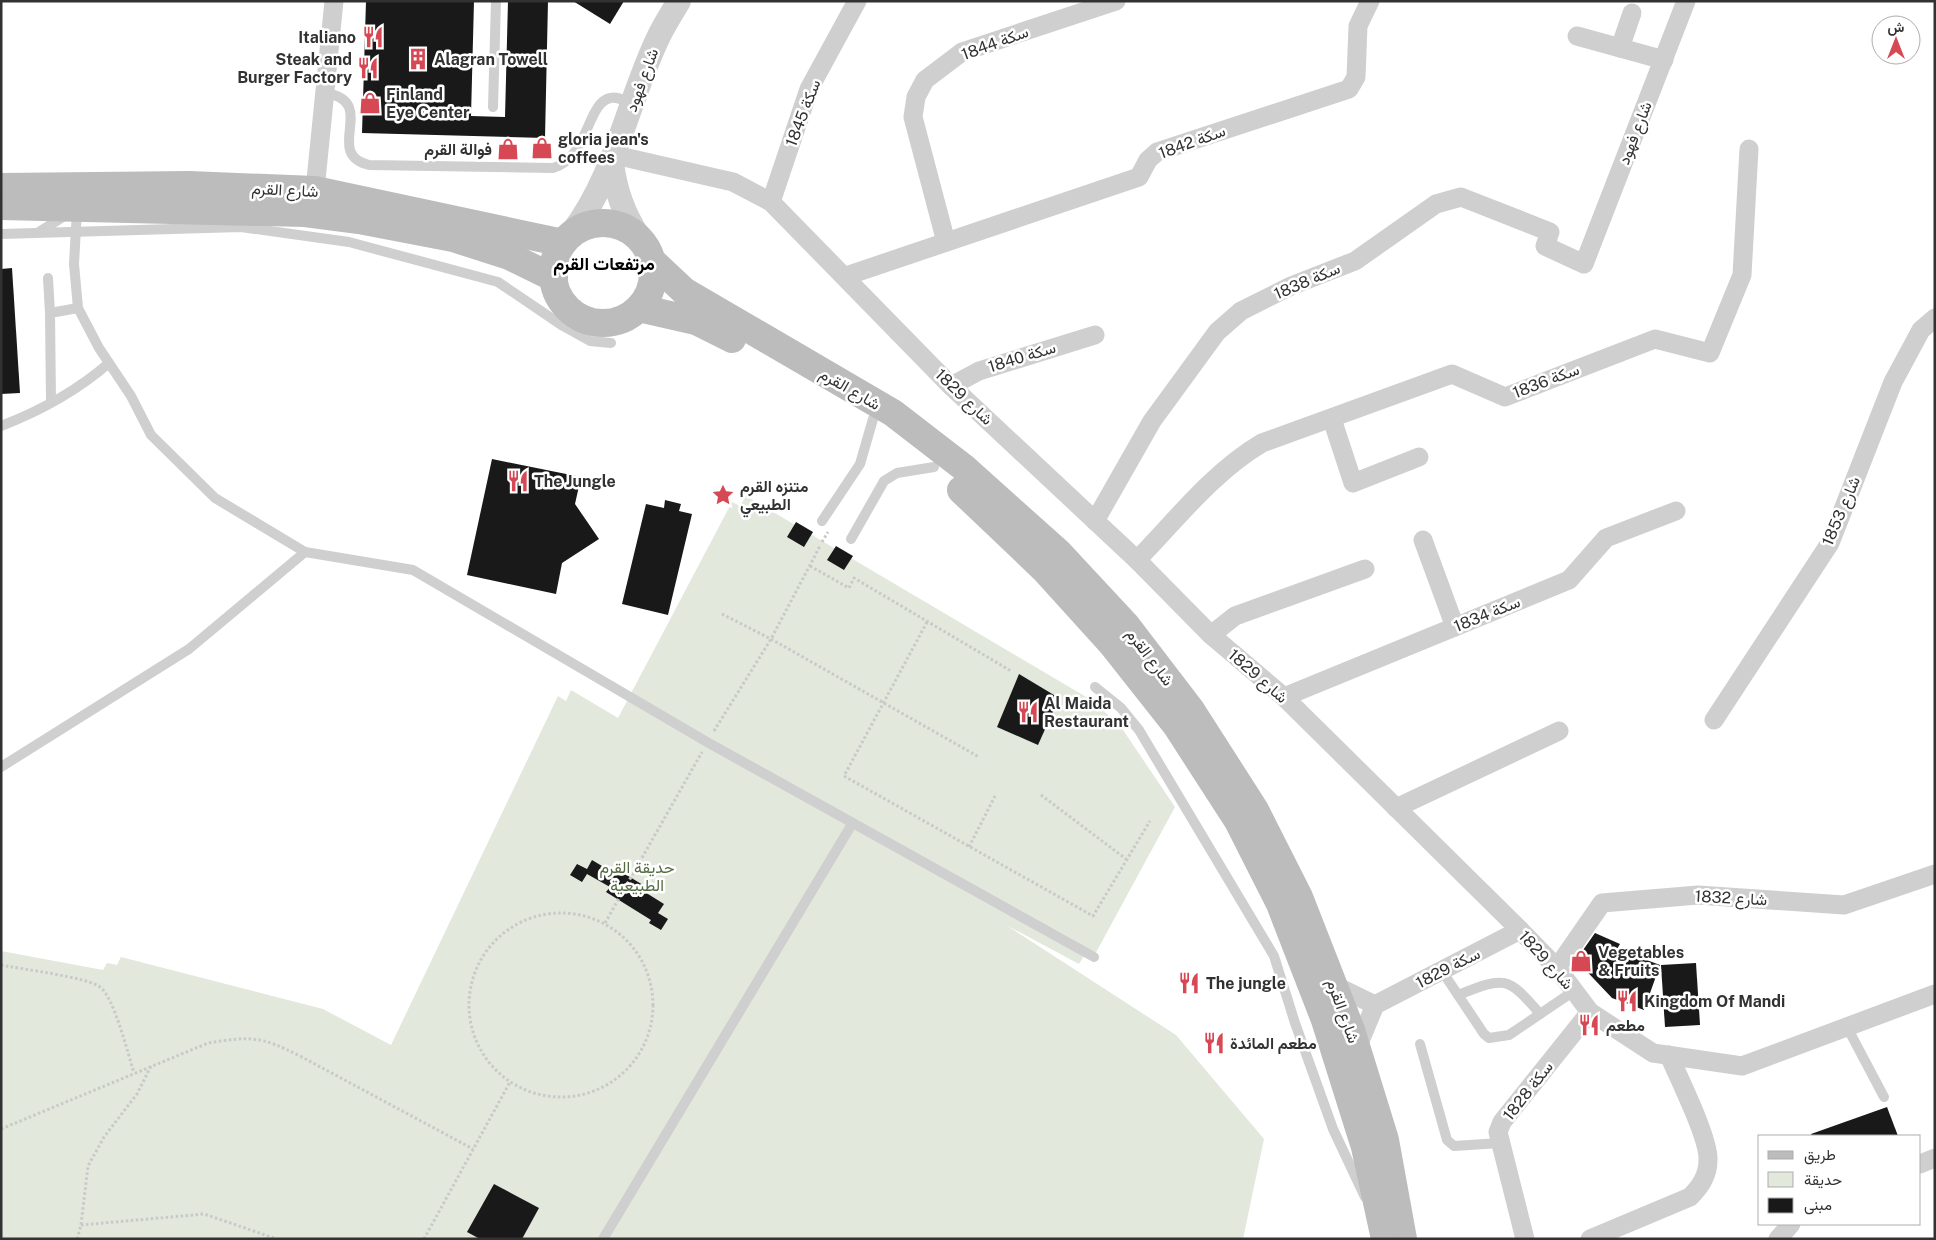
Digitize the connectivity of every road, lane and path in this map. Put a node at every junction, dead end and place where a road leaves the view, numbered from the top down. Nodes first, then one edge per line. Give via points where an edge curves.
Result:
1 (334, 1) edge
2 (496, 1) edge
3 (679, 1) edge
4 (857, 1) edge
5 (1116, 1) edge
6 (1370, 1) edge
7 (1686, 1) edge
8 (1632, 13) dead end
9 (1576, 36) dead end
10 (1620, 48) junction
11 (1664, 60) junction
12 (325, 93) junction
13 (633, 105) junction
14 (493, 106) dead end
15 (1749, 148) dead end
16 (613, 159) junction
17 (1, 187) edge
18 (315, 190) junction
19 (771, 202) junction
20 (1, 206) edge
21 (76, 219) junction
22 (39, 232) junction
23 (1, 234) edge
24 (638, 237) junction
25 (567, 239) junction
26 (946, 242) junction
27 (652, 260) junction
28 (1584, 264) joint
29 (846, 276) junction
30 (48, 278) dead end
31 (554, 278) junction
32 (78, 308) junction
33 (639, 308) junction
34 (50, 313) junction
35 (1935, 318) edge
36 (1095, 335) dead end
37 (612, 342) dead end
38 (109, 363) junction
39 (951, 386) junction
40 (51, 402) junction
41 (873, 419) junction
42 (1332, 419) junction
43 (1, 426) edge
44 (1419, 457) dead end
45 (934, 467) junction
46 (1676, 511) dead end
47 (822, 521) dead end
48 (1095, 521) junction
49 (851, 539) dead end
50 (1423, 540) dead end
51 (305, 552) junction
52 (1137, 560) junction
53 (810, 566) dead end
54 (1365, 569) dead end
55 (722, 614) dead end
56 (928, 622) junction
57 (1455, 627) junction
58 (1211, 635) junction
59 (1011, 671) dead end
60 (1095, 687) dead end
61 (1284, 697) junction
62 (883, 703) junction
63 (1714, 720) dead end
64 (1559, 731) dead end
65 (979, 757) dead end
66 (1, 767) edge
67 (1041, 795) dead end
68 (995, 796) dead end
69 (1396, 808) junction
70 (1150, 821) dead end
71 (852, 824) junction
72 (969, 847) junction
73 (1126, 858) junction
74 (1935, 874) edge
75 (1520, 930) junction
76 (1094, 957) dead end
77 (1, 965) edge
78 (1557, 968) junction
79 (1442, 971) junction
80 (1334, 985) junction
81 (1574, 991) junction
82 (1935, 994) edge
83 (1458, 995) junction
84 (1375, 1005) junction
85 (1590, 1012) junction
86 (1540, 1014) junction
87 (1847, 1027) junction
88 (1420, 1044) dead end
89 (1357, 1048) junction
90 (1669, 1055) junction
91 (152, 1066) junction
92 (134, 1073) junction
93 (510, 1082) junction
94 (1884, 1097) dead end
95 (1, 1129) edge
96 (1500, 1143) junction
97 (474, 1149) junction
98 (1935, 1158) edge
99 (1921, 1164) edge
100 (81, 1225) junction
101 (1789, 1225) edge
102 (1521, 1236) edge
103 (77, 1239) edge
104 (277, 1239) edge
105 (424, 1239) edge
106 (603, 1239) edge
107 (1384, 1239) edge
108 (1404, 1239) edge
109 (1590, 1239) edge
110 (1778, 1239) edge

1 - 12 street
2 - 14 lane
3 - 13 street, شارع فهود via 658,38
4 - 19 street, 1845 سكة via 809,89
5 - 26 street, سكة 1844 via 962,52 925,80 916,97 913,117
6 - 26 street, سكة 1842 via 1358,26 1356,77 1349,89 1157,152 1148,160 1139,177
7 - 11 street, شارع فهود
8 - 10 street
9 - 10 street
10 - 11 street
11 - 28 street, شارع فهود
12 - 13 lane via 337,95 348,104 349,150 352,158 369,165 553,168 574,155 605,100 615,98
12 - 18 street
13 - 16 street, شارع فهود
15 - 42 street, سكة 1836 via 1742,275 1710,354 1656,339 1505,397 1452,374
16 - 19 street, 1829 شارع via 733,182
16 - 24 street, شارع فهود via 617,194
16 - 25 street, شارع فهود via 599,192
17 - 18 main road, شارع القرم via 179,185
18 - 25 main road, شارع القرم
19 - 29 street, 1829 شارع
20 - 21 main road, شارع القرم
21 - 22 lane
21 - 22 lane
21 - 31 main road, شارع القرم via 304,213 453,238 509,256
21 - 32 lane via 74,264
21 - 37 lane via 241,227 349,242 498,282 590,341
22 - 23 lane
24 - 25 main road via 628,229 612,224 595,224
24 - 27 main road
25 - 31 main road via 557,254
26 - 29 street, سكة 1842
27 - 33 main road via 652,286
27 - 80 main road, شارع القرم via 684,291 893,413 963,467 1092,586 1191,710 1255,810 1299,897
28 - 48 street, 1838 سكة via 1545,246 1550,232 1541,228 1462,197 1436,204 1356,261 1291,286 1241,311 1217,332 1152,421
29 - 39 street, 1829 شارع
30 - 34 lane
31 - 33 main road via 558,294 567,307 595,322 626,317
32 - 34 lane
32 - 38 lane
33 - 41 main road, شارع القرم via 696,321
34 - 40 lane
35 - 63 street, شارع 1853 via 1921,330 1892,382 1830,543
36 - 39 street, سكة 1840 via 978,371
38 - 40 lane via 81,386
38 - 51 lane via 151,435 215,498
39 - 48 street, 1829 شارع
40 - 43 lane
41 - 45 main road, شارع القرم
41 - 47 lane via 860,464
42 - 44 street via 1353,483
42 - 52 street, سكة 1836 via 1262,443 1241,455
45 - 49 lane via 897,473 884,480
45 - 107 main road, شارع القرم via 1078,604 1176,725 1238,821 1280,904 1325,1020 1365,1147
46 - 57 street, سكة 1834 via 1606,538 1569,580
48 - 52 street, 1829 شارع
50 - 57 street
51 - 66 lane via 189,649
51 - 71 lane via 413,570
52 - 58 street, 1829 شارع
53 - 56 path via 849,588 854,578
54 - 58 street via 1235,616
55 - 62 path
56 - 59 path
56 - 62 path
57 - 61 street, سكة 1834
58 - 61 street, 1829 شارع
60 - 107 lane via 1121,708 1139,730 1274,956 1333,1129
61 - 69 street, 1829 شارع
62 - 65 path
62 - 72 path via 844,776
64 - 69 street
67 - 73 path
68 - 72 path
69 - 75 street, 1829 شارع
70 - 73 path
71 - 76 lane
71 - 106 lane
72 - 73 path via 1093,916
74 - 78 street, 1832 شارع via 1844,905 1698,895 1602,903
75 - 78 street, 1829 شارع
75 - 79 street, سكة 1829
77 - 92 path via 100,986 109,998
78 - 81 street, 1829 شارع
79 - 83 lane
79 - 84 street, سكة 1829
80 - 84 street
80 - 89 main road, شارع القرم
81 - 85 street, 1829 شارع
81 - 86 lane
82 - 87 street, 1829 شارع
83 - 86 lane via 1491,982 1505,983 1522,992
83 - 86 lane via 1489,1038 1509,1035
84 - 89 street
85 - 90 street, 1829 شارع via 1653,1052
85 - 96 street, سكة 1828 via 1502,1122 1498,1132
87 - 90 street, 1829 شارع via 1742,1066
87 - 94 lane
88 - 96 lane via 1447,1140 1454,1146
89 - 108 main road, شارع القرم via 1385,1140
90 - 109 street via 1706,1143 1709,1160 1706,1173 1690,1197
91 - 92 path
91 - 97 path via 208,1043 245,1037 272,1042
91 - 100 path via 137,1094 104,1136 88,1166
92 - 95 path
93 - 93 path via 551,1097 583,1095 606,1086 628,1069 647,1040 654,999 648,972 628,940 605,924 579,914 548,913 512,926 483,954 470,986 468,1013 483,1056
93 - 97 path
96 - 102 street, سكة 1828
97 - 105 path
98 - 99 street
100 - 103 path
100 - 104 path via 204,1214
101 - 110 street

